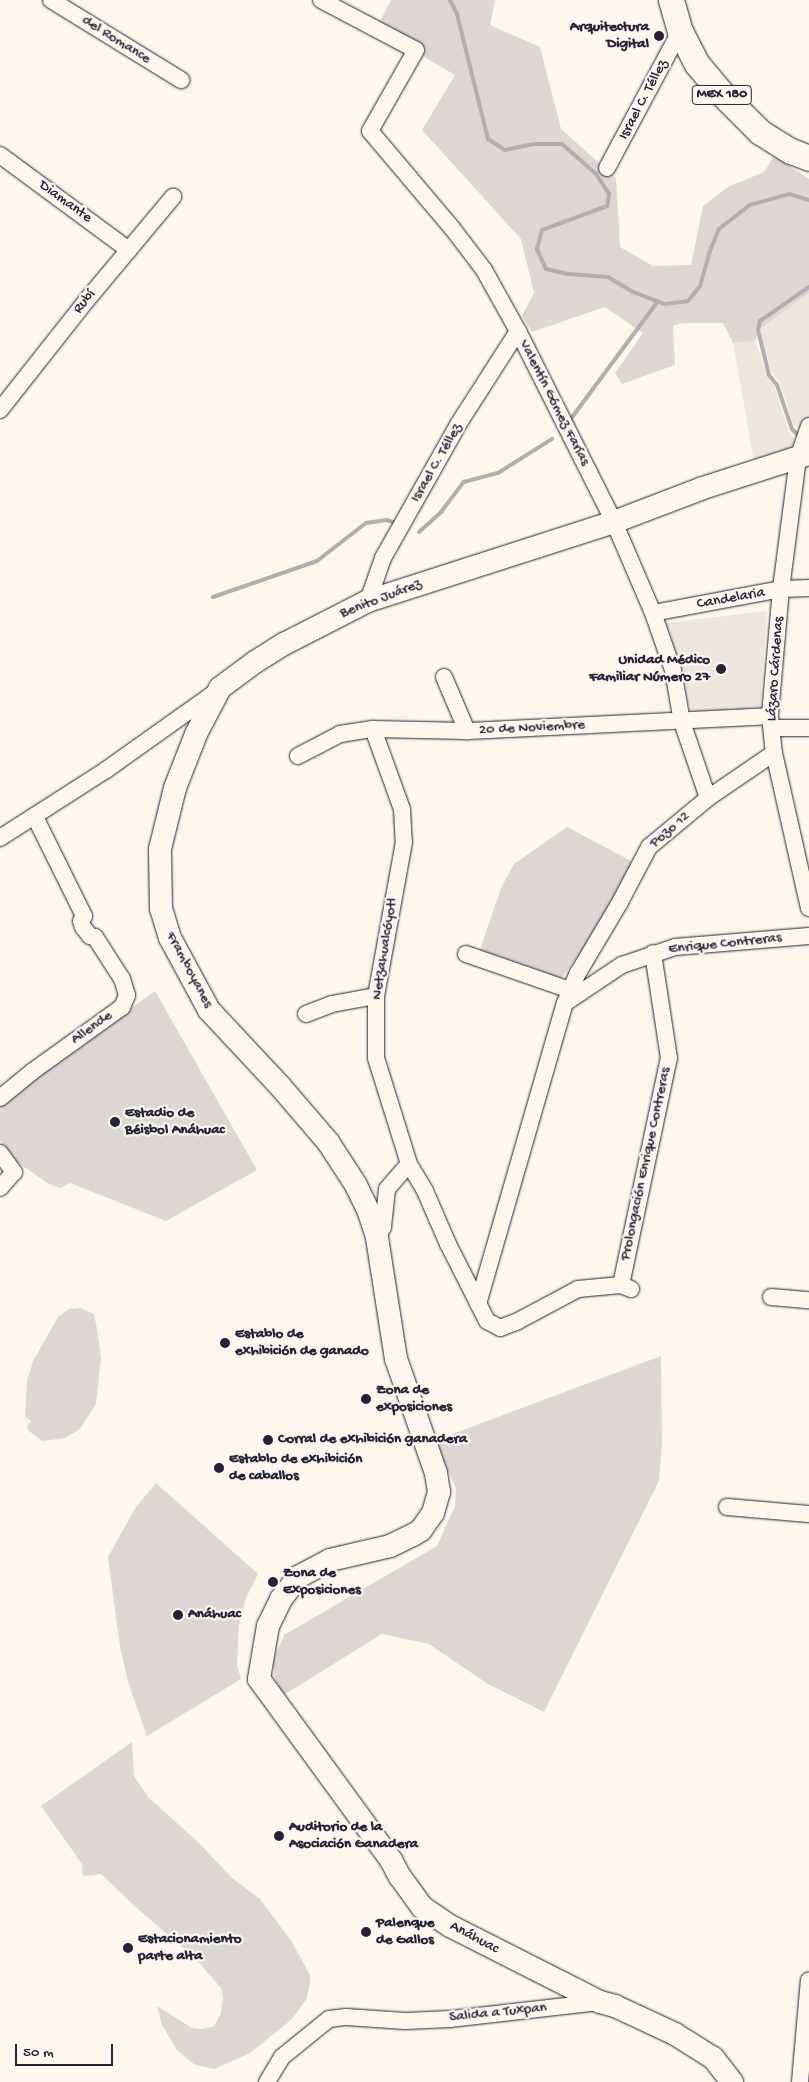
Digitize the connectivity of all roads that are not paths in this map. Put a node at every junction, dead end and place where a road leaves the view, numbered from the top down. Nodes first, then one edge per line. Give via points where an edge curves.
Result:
1 (51, 0) edge
2 (321, 0) edge
3 (671, 0) edge
4 (680, 31) junction
5 (181, 80) dead end
6 (0, 155) edge
7 (809, 158) edge
8 (607, 168) dead end
9 (173, 197) dead end
10 (129, 250) junction
11 (518, 331) junction
12 (0, 410) edge
13 (809, 426) edge
14 (804, 456) edge
15 (614, 522) junction
16 (809, 588) edge
17 (781, 589) junction
18 (368, 602) junction
19 (653, 613) junction
20 (444, 677) dead end
21 (220, 688) junction
22 (682, 722) junction
23 (771, 722) junction
24 (809, 728) edge
25 (373, 729) junction
26 (467, 731) junction
27 (774, 753) junction
28 (298, 756) dead end
29 (708, 798) junction
30 (35, 817) junction
31 (0, 838) edge
32 (809, 908) edge
33 (809, 936) edge
34 (653, 953) junction
35 (466, 954) dead end
36 (376, 996) junction
37 (568, 996) junction
38 (306, 1014) dead end
39 (0, 1098) edge
40 (0, 1153) edge
41 (409, 1164) junction
42 (0, 1188) edge
43 (378, 1237) junction
44 (626, 1287) joint
45 (771, 1297) dead end
46 (809, 1300) edge
47 (478, 1304) junction
48 (727, 1507) dead end
49 (809, 1514) edge
50 (809, 1980) edge
51 (600, 2002) junction
52 (267, 2082) edge
53 (732, 2082) edge
54 (800, 2082) edge

1 - 5 street, del Romance
2 - 11 street, Valentín Gómez Farías via 416,50 370,131 484,270
3 - 4 main road, MEX 180
4 - 7 main road, MEX 180 via 697,64 720,94 760,132
4 - 8 street, Israel C. Téllez
6 - 10 street, Diamante
9 - 10 street, Rubí
10 - 12 street, Rubí
11 - 15 street, Valentín Gómez Farías
11 - 18 street, Israel C. Téllez via 459,423 383,558
13 - 14 street, Lázaro Cárdenas
14 - 15 street, Benito Juárez via 703,488
14 - 17 street, Lázaro Cárdenas
15 - 18 street, Benito Juárez
15 - 19 street, Valentín Gómez Farías
16 - 17 street, Candelaria
17 - 19 street, Candelaria
17 - 23 street, Lázaro Cárdenas
18 - 21 street, Benito Juárez via 286,643
19 - 22 street, Valentín Gómez Farías via 673,670
20 - 26 street
21 - 30 street, Benito Juárez
21 - 43 street, Framboyanes via 196,734 165,822 160,849 161,909 176,950 209,1010 328,1142 356,1185
22 - 23 street, 20 de Noviembre
22 - 26 street, 20 de Noviembre
22 - 29 street, Valentín Gómez Farías
23 - 24 street, 20 de Noviembre
23 - 27 street, Lázaro Cárdenas
25 - 26 street, 20 de Noviembre
25 - 28 street, 20 de Noviembre via 340,734
25 - 36 street, Netzahualcóyotl via 402,809 404,842
27 - 29 street, Pozo 12
27 - 32 street, Lázaro Cárdenas
29 - 37 street, Pozo 12 via 649,848
30 - 31 street, Benito Juárez
30 - 39 street, Allende via 84,916 81,921 83,927 95,937 122,979 127,995 122,1007
33 - 34 street, Enrique Contreras via 675,946
34 - 37 street, Enrique Contreras via 622,965
34 - 44 street, Prolongación Enrique Contreras via 669,1058
35 - 37 street
36 - 38 street via 332,1004
36 - 41 street, Netzahualcóyotl via 376,1058
37 - 47 street
40 - 42 street via 14,1172
41 - 43 street via 387,1190 383,1227
41 - 47 street, Netzahualcóyotl
43 - 51 street, Anáhuac via 396,1359 436,1474 439,1492 433,1513 413,1536 390,1546 330,1560 298,1578 280,1599 268,1626 259,1679 422,1907 450,1926
44 - 47 street, Netzahualcóyotl via 578,1289 500,1328 487,1321
45 - 46 street
48 - 49 street
50 - 54 street
51 - 52 street, Salida a Tuxpan via 451,2019 329,2019 282,2056
51 - 53 street, Salida a Tuxpan via 675,2034 713,2058

